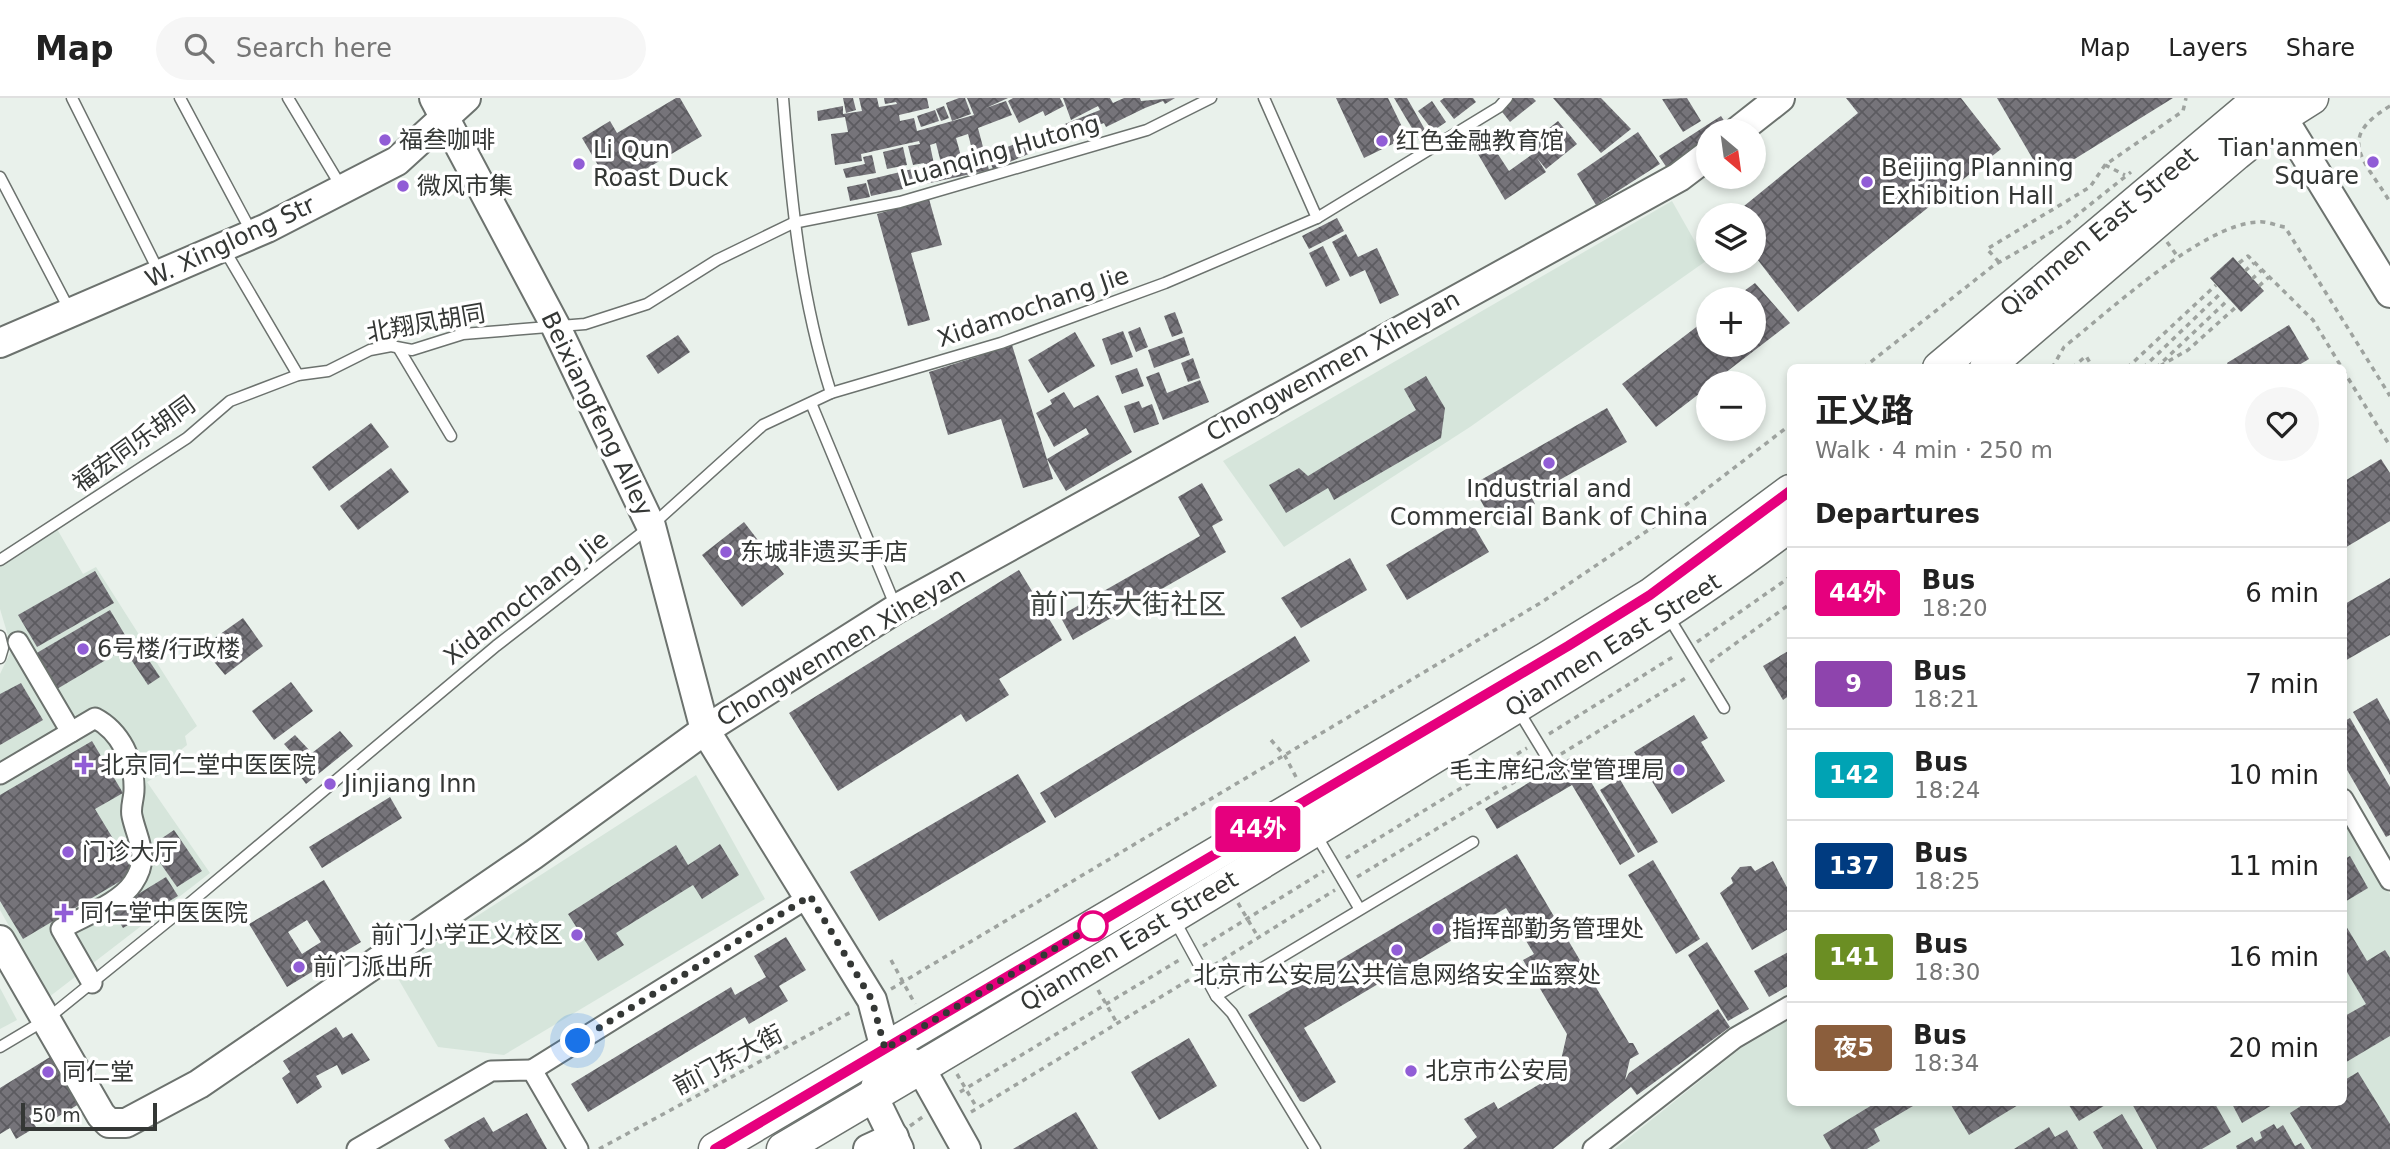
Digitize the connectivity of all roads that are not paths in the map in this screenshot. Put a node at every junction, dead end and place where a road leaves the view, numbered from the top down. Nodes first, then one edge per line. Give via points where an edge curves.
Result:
1 (72, 98) edge
2 (180, 98) edge
3 (288, 98) edge
4 (783, 98) edge
5 (1211, 98) edge
6 (1264, 98) edge
7 (1507, 98) edge
8 (1780, 98) edge
9 (2312, 98) edge
10 (449, 104) edge
11 (2271, 104) edge
12 (1753, 119) edge
13 (1696, 164) edge
14 (0, 177) edge
15 (342, 189) junction
16 (1317, 218) junction
17 (793, 223) junction
18 (253, 234) junction
19 (223, 247) junction
20 (161, 275) junction
21 (2390, 293) edge
22 (71, 313) junction
23 (556, 327) junction
24 (0, 343) edge
25 (399, 349) junction
26 (1944, 364) edge
27 (1990, 364) edge
28 (298, 375) junction
29 (831, 393) junction
30 (811, 403) junction
31 (451, 436) dead end
32 (1787, 493) edge
33 (652, 526) junction
34 (1787, 527) edge
35 (0, 560) edge
36 (896, 609) junction
37 (1667, 614) junction
38 (9, 639) edge
39 (0, 658) edge
40 (1516, 707) junction
41 (1724, 708) dead end
42 (705, 730) junction
43 (71, 732) junction
44 (1549, 761) road end
45 (0, 774) edge
46 (2347, 806) edge
47 (1306, 818) junction
48 (1473, 842) dead end
49 (2390, 880) edge
50 (810, 896) junction
51 (1359, 908) junction
52 (1172, 916) junction
53 (0, 940) edge
54 (92, 983) junction
55 (1216, 996) junction
56 (1787, 1008) edge
57 (47, 1020) junction
58 (0, 1047) edge
59 (885, 1049) junction
60 (920, 1067) junction
61 (532, 1070) junction
62 (873, 1096) junction
63 (897, 1143) edge
64 (357, 1149) edge
65 (578, 1149) edge
66 (715, 1149) edge
67 (783, 1149) edge
68 (868, 1149) edge
69 (966, 1149) edge
70 (1315, 1149) edge
71 (1593, 1149) edge

1 - 20 lane
2 - 18 lane
3 - 15 lane
4 - 17 lane
5 - 17 lane, Luanqing Hutong via 1147,130 900,202
6 - 16 lane
7 - 16 lane, Xidamochang Jie
8 - 12 street
9 - 11 main road, Qianmen East Street
10 - 15 street, W. Xinglong Str via 397,161
10 - 23 street, Beixiangfeng Alley
11 - 21 street
11 - 26 main road, Qianmen East Street
11 - 27 main road, Qianmen East Street
13 - 36 street, Chongwenmen Xiheyan
14 - 22 lane
15 - 18 street, W. Xinglong Str
16 - 29 lane, Xidamochang Jie via 1165,283 1001,343
17 - 23 lane, 北翔凤胡同 via 717,260 647,304 585,324
17 - 29 lane via 812,334
18 - 19 street, W. Xinglong Str
19 - 20 street, W. Xinglong Str
19 - 28 lane
20 - 22 street, W. Xinglong Str
22 - 24 street, W. Xinglong Str
23 - 25 lane, 北翔凤胡同 via 463,334 412,350
23 - 33 street, Beixiangfeng Alley
25 - 28 lane, 北翔凤胡同 via 370,350 328,371
25 - 31 lane
28 - 35 lane, 福宏同乐胡同 via 230,401 187,438
29 - 30 lane, Xidamochang Jie
30 - 33 lane, Xidamochang Jie via 763,425
30 - 36 lane
32 - 47 main road, Qianmen East Street via 1650,595
33 - 42 street, Beixiangfeng Alley
33 - 54 lane, Xidamochang Jie via 496,646
34 - 37 main road, Qianmen East Street
36 - 42 street, Chongwenmen Xiheyan
37 - 40 main road, Qianmen East Street
37 - 41 lane
38 - 39 lane
38 - 43 street
40 - 44 lane
40 - 47 main road, Qianmen East Street
42 - 50 street, Beixiangfeng Alley
42 - 57 street, Chongwenmen Xiheyan via 533,855 199,1084 126,1124 109,1123 101,1115
43 - 45 street
43 - 54 street via 95,718 115,731 134,777 131,810 142,843 138,873 128,888 61,929
46 - 49 street
47 - 51 lane
47 - 52 main road, Qianmen East Street
47 - 59 main road
48 - 51 lane
50 - 59 street, Beixiangfeng Alley via 872,1000
50 - 61 street
51 - 55 lane
52 - 55 lane
52 - 60 main road, Qianmen East Street
53 - 57 street, Chongwenmen Xiheyan
54 - 57 lane, Xidamochang Jie
55 - 70 lane
56 - 71 street via 1735,1038
57 - 58 lane, Xidamochang Jie
59 - 60 street
59 - 62 street
59 - 66 main road
60 - 62 main road, Qianmen East Street
60 - 69 street
61 - 64 street via 491,1071
61 - 65 street
62 - 63 street
62 - 67 main road, Qianmen East Street
63 - 68 street

